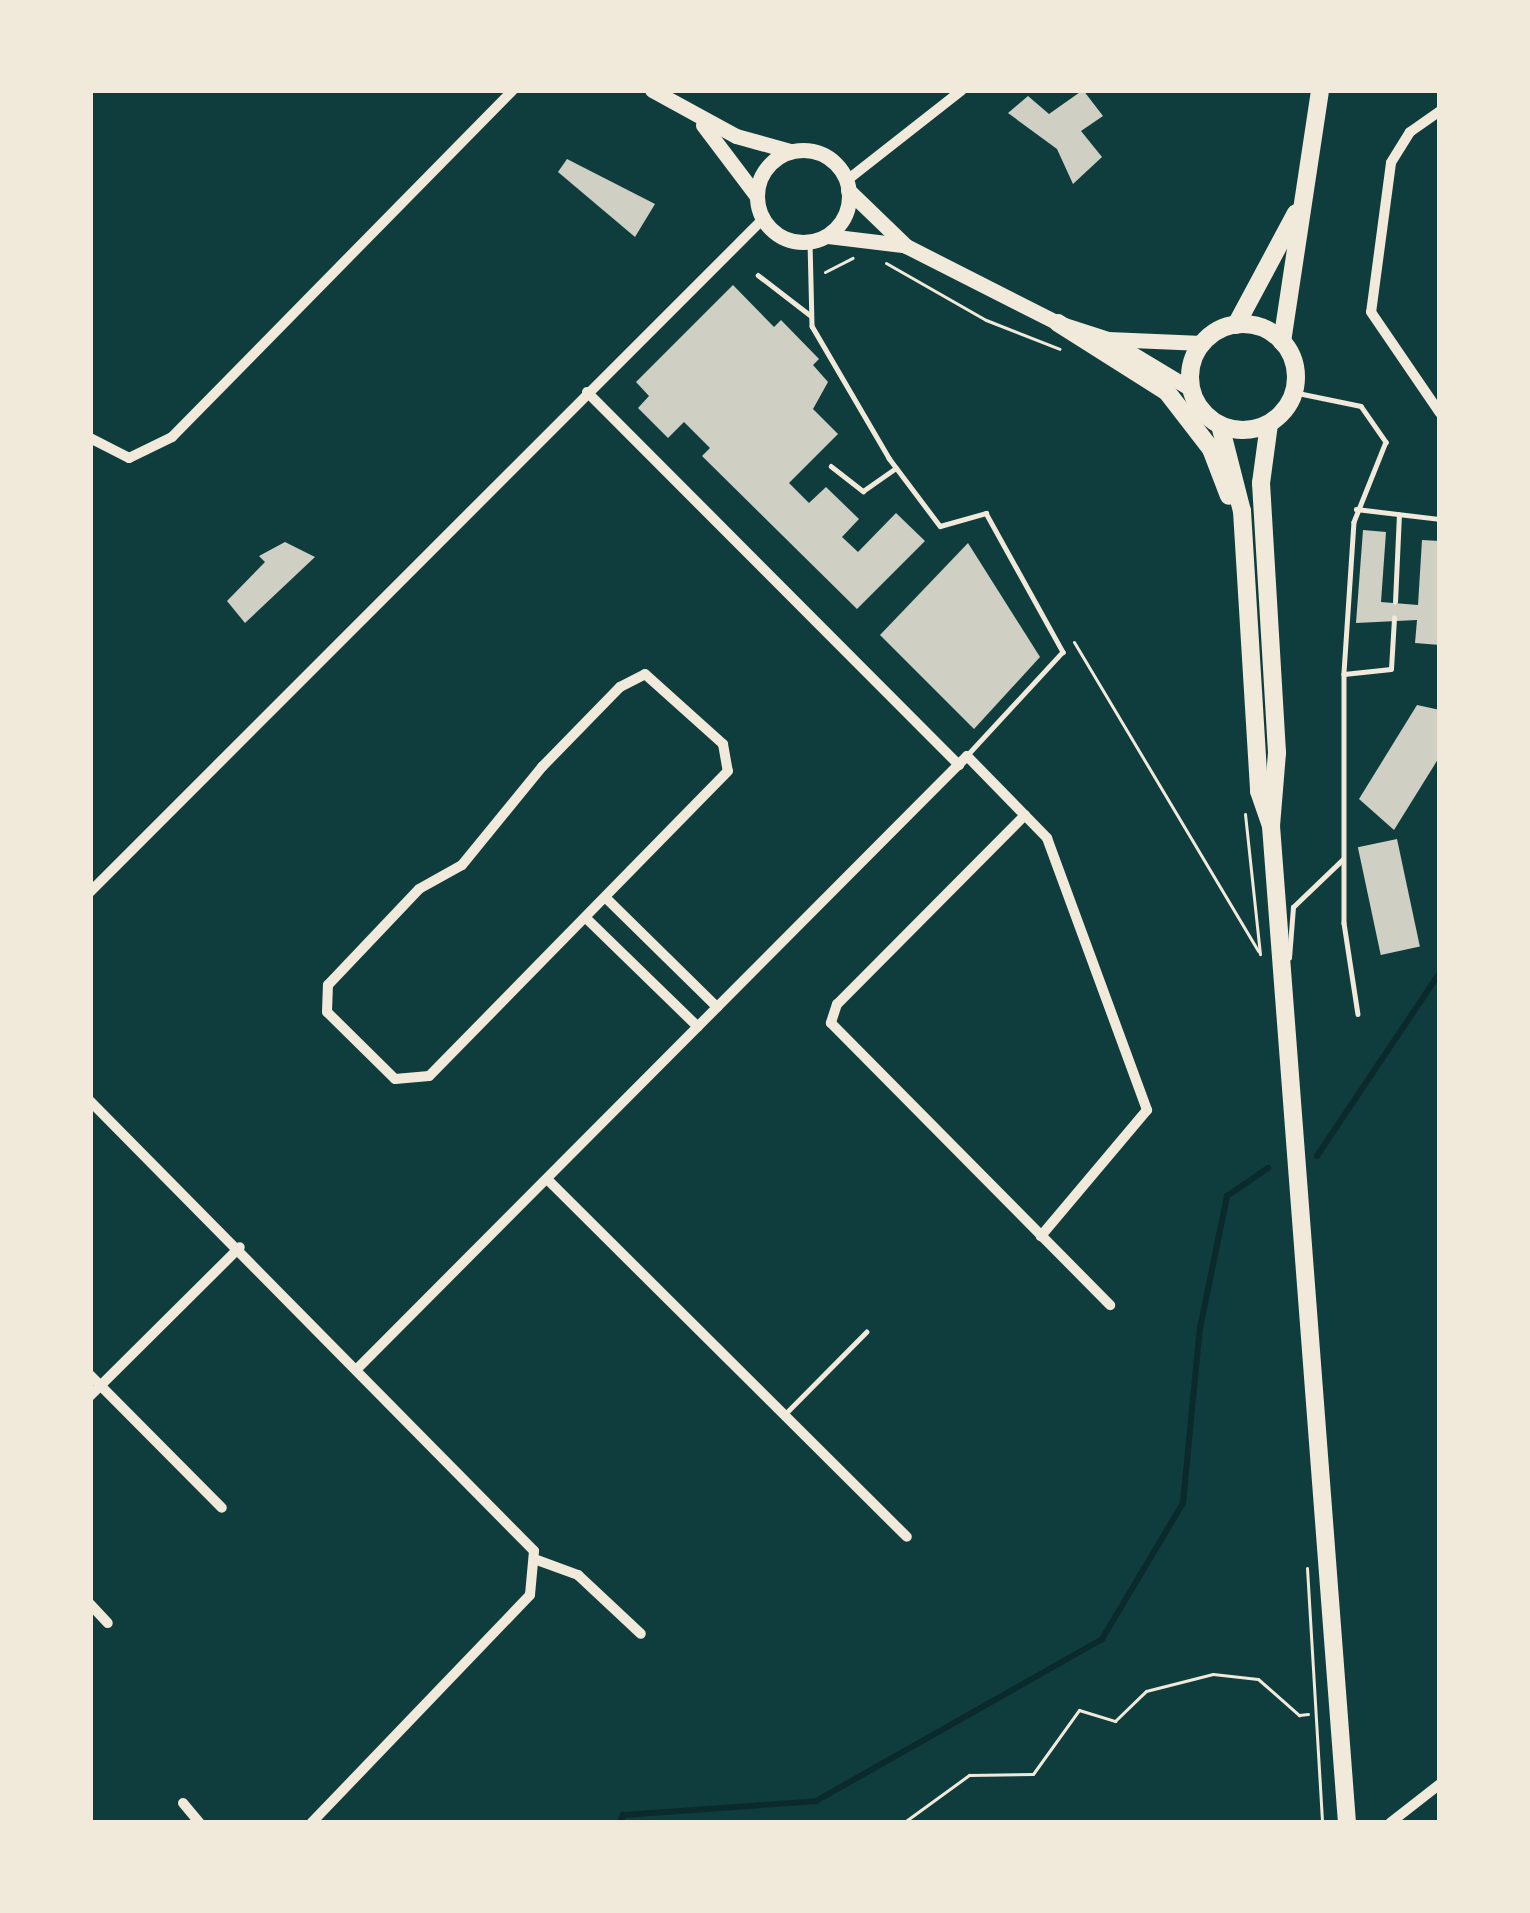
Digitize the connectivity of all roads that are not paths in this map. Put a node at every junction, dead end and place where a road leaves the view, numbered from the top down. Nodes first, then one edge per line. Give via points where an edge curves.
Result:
1 (513, 90) edge
2 (652, 90) edge
3 (962, 90) edge
4 (1320, 90) edge
5 (1440, 111) edge
6 (697, 118) junction
7 (790, 151) junction
8 (847, 185) junction
9 (755, 195) junction
10 (1297, 212) junction
11 (763, 219) junction
12 (828, 236) junction
13 (810, 242) junction
14 (906, 246) junction
15 (758, 275) dead end
16 (810, 315) junction
17 (1058, 323) junction
18 (1236, 325) junction
19 (1108, 339) junction
20 (1282, 342) junction
21 (1202, 343) junction
22 (1191, 388) junction
23 (587, 392) junction
24 (1293, 392) junction
25 (1440, 413) edge
26 (1269, 424) junction
27 (1220, 425) junction
28 (90, 438) edge
29 (831, 466) dead end
30 (896, 468) junction
31 (1356, 509) junction
32 (1399, 515) junction
33 (1440, 519) edge
34 (1247, 565) junction
35 (1395, 602) dead end
36 (1394, 618) dead end
37 (1344, 674) junction
38 (963, 760) junction
39 (1025, 815) junction
40 (1271, 826) junction
41 (1343, 860) junction
42 (90, 892) edge
43 (608, 900) junction
44 (588, 920) junction
45 (717, 1007) junction
46 (1358, 1014) dead end
47 (1286, 1017) junction
48 (698, 1027) junction
49 (90, 1101) edge
50 (548, 1180) junction
51 (1041, 1236) junction
52 (240, 1247) junction
53 (1110, 1305) dead end
54 (866, 1332) dead end
55 (359, 1366) junction
56 (90, 1376) edge
57 (100, 1386) junction
58 (90, 1396) edge
59 (784, 1415) junction
60 (222, 1508) dead end
61 (907, 1537) dead end
62 (537, 1559) junction
63 (90, 1604) edge
64 (108, 1623) dead end
65 (641, 1634) dead end
66 (1440, 1784) edge
67 (183, 1803) dead end
68 (200, 1823) edge
69 (311, 1823) edge
70 (1347, 1823) edge
71 (1390, 1823) edge

1 - 28 street via 172,437 129,458
2 - 6 main road
3 - 8 street
4 - 10 highway
5 - 25 street via 1410,132 1391,163 1371,312
6 - 7 main road
6 - 9 main road
7 - 8 main road via 824,155
7 - 9 main road via 770,164
8 - 12 main road via 845,217
8 - 14 main road
9 - 11 main road
10 - 18 highway
10 - 20 highway
11 - 13 main road via 779,236
11 - 23 street
12 - 13 main road
12 - 14 main road
13 - 16 lane
14 - 17 main road
15 - 16 lane
16 - 30 lane
17 - 19 main road
17 - 34 highway via 1152,380 1191,418 1219,466
18 - 20 highway
18 - 21 highway
19 - 21 main road
19 - 22 main road
20 - 24 highway via 1294,365
21 - 22 highway
22 - 27 highway
23 - 38 street
23 - 42 street
24 - 26 highway
24 - 31 lane via 1355,404 1380,423 1384,461
26 - 27 highway
26 - 40 highway via 1261,483 1277,754
27 - 34 highway via 1239,488
29 - 30 lane via 863,491
30 - 38 lane via 940,526 986,513 1063,652
31 - 32 lane
31 - 37 lane
32 - 33 lane
32 - 35 lane
34 - 40 highway via 1259,791
36 - 37 lane via 1390,669
37 - 41 lane
38 - 39 street
38 - 45 street
39 - 51 street via 1049,843 1147,1110
39 - 51 street via 837,1004 831,1023
40 - 47 highway
41 - 46 lane
41 - 47 lane via 1293,907
43 - 44 street
43 - 44 street via 730,765 723,744 645,674 620,687 542,767 462,865 419,889 328,985 322,1004 395,1079 422,1081
43 - 45 street
44 - 48 street
45 - 48 street
47 - 70 highway
48 - 50 street
49 - 52 street
50 - 55 street
50 - 59 street
51 - 53 street
52 - 55 street
52 - 57 street
54 - 59 lane
55 - 62 street via 517,1527
56 - 57 street
57 - 58 street
57 - 60 street
59 - 61 street
62 - 65 street via 578,1575
62 - 69 street via 530,1595 511,1618
63 - 64 street
66 - 71 street
67 - 68 street

